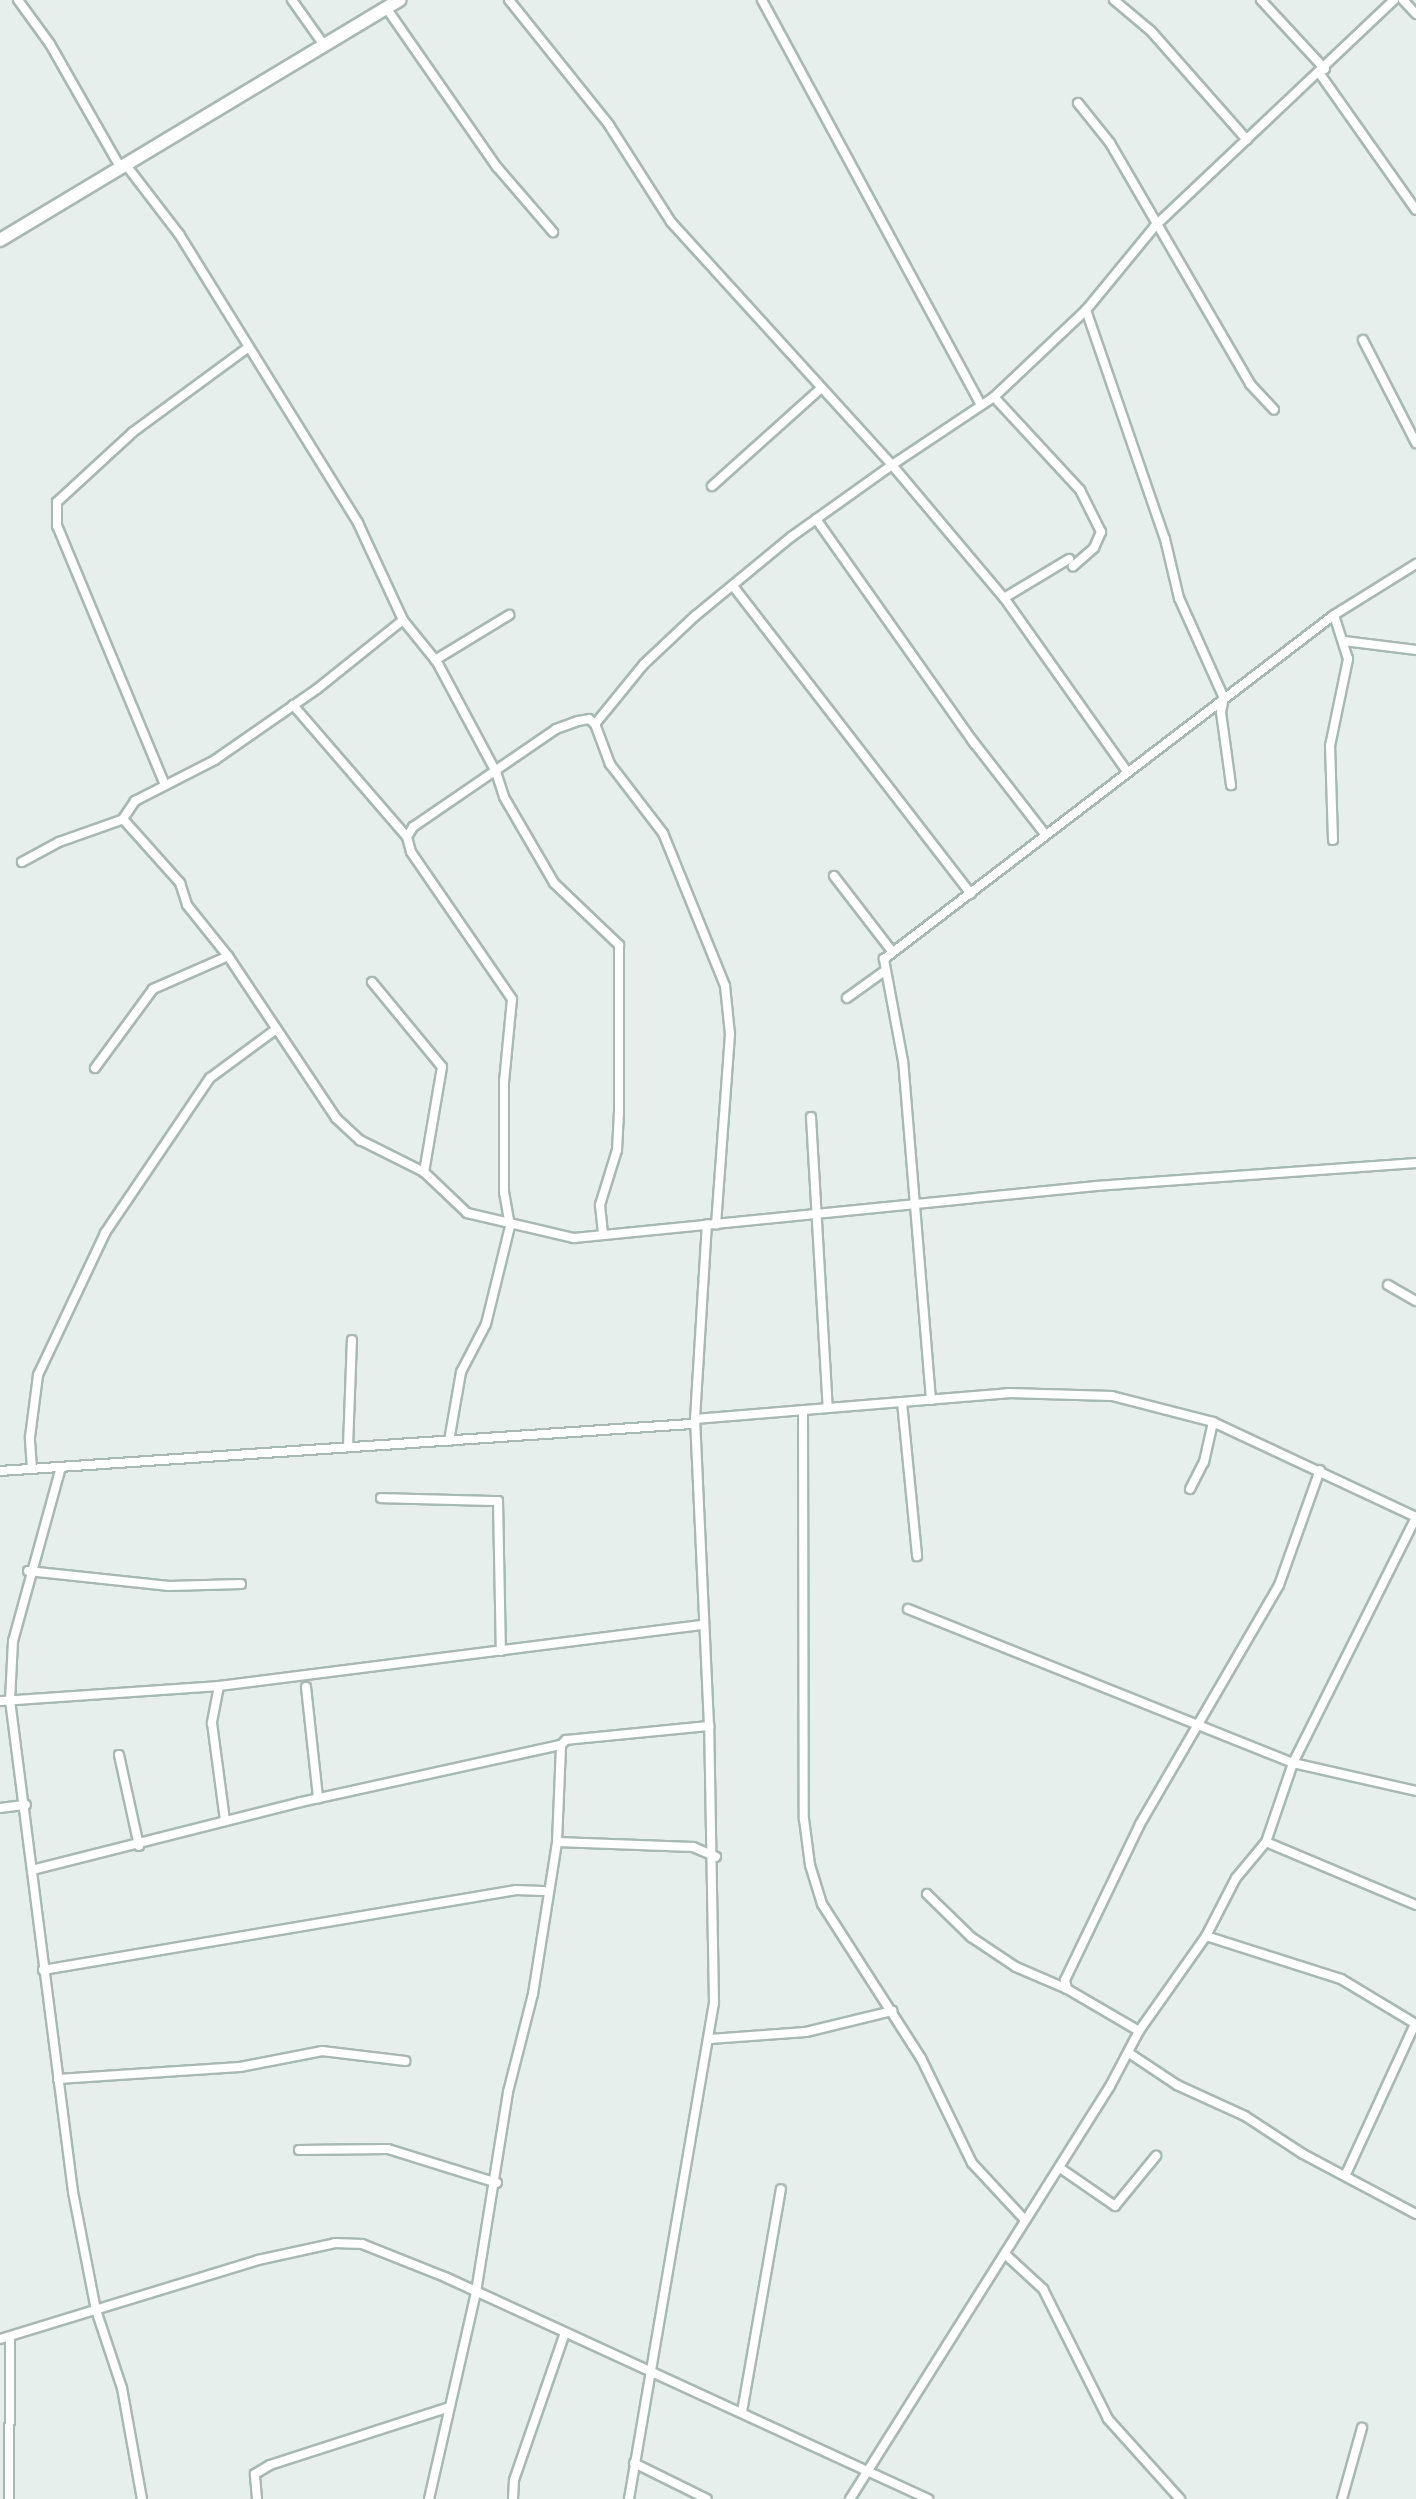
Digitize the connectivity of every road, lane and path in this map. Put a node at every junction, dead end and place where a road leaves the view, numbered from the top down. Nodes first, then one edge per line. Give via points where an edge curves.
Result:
1 (18, 0) edge
2 (292, 0) edge
3 (400, 0) edge
4 (509, 0) edge
5 (762, 0) edge
6 (1114, 0) edge
7 (1261, 0) edge
8 (1394, 0) edge
9 (1403, 0) edge
10 (387, 9) junction
11 (1416, 14) edge
12 (324, 45) junction
13 (1323, 72) junction
14 (1078, 103) dead end
15 (1247, 140) junction
16 (126, 165) junction
17 (1416, 210) edge
18 (1155, 226) junction
19 (553, 232) dead end
20 (0, 240) edge
21 (1086, 310) junction
22 (1363, 340) dead end
23 (246, 349) junction
24 (819, 390) junction
25 (994, 397) junction
26 (981, 405) junction
27 (1274, 410) dead end
28 (1416, 443) edge
29 (892, 465) junction
30 (712, 486) dead end
31 (816, 519) junction
32 (1416, 564) edge
33 (733, 586) junction
34 (1004, 598) junction
35 (509, 615) dead end
36 (1334, 615) junction
37 (403, 620) junction
38 (1344, 641) junction
39 (1416, 650) edge
40 (435, 660) junction
41 (926, 679) dead end
42 (1224, 698) junction
43 (293, 705) junction
44 (595, 724) junction
45 (975, 744) junction
46 (883, 766) dead end
47 (1126, 770) junction
48 (496, 772) junction
49 (165, 785) junction
50 (1231, 785) dead end
51 (123, 819) junction
52 (1045, 834) junction
53 (407, 837) junction
54 (1333, 840) dead end
55 (22, 862) dead end
56 (834, 876) dead end
57 (971, 894) junction
58 (891, 950) junction
59 (228, 956) junction
60 (883, 972) junction
61 (372, 982) dead end
62 (847, 998) dead end
63 (275, 1030) junction
64 (95, 1068) dead end
65 (811, 1117) dead end
66 (1416, 1163) edge
67 (424, 1172) junction
68 (916, 1206) junction
69 (814, 1216) junction
70 (712, 1224) junction
71 (510, 1226) junction
72 (603, 1233) junction
73 (1388, 1285) dead end
74 (1416, 1301) edge
75 (352, 1340) dead end
76 (931, 1400) junction
77 (902, 1402) junction
78 (828, 1408) junction
79 (803, 1410) junction
80 (694, 1422) junction
81 (1213, 1422) junction
82 (449, 1441) junction
83 (348, 1447) junction
84 (61, 1467) junction
85 (32, 1469) junction
86 (1320, 1470) junction
87 (0, 1471) edge
88 (1190, 1489) dead end
89 (381, 1498) dead end
90 (1416, 1517) edge
91 (917, 1556) dead end
92 (28, 1571) junction
93 (241, 1584) dead end
94 (908, 1609) dead end
95 (703, 1625) junction
96 (501, 1651) junction
97 (219, 1686) junction
98 (306, 1687) dead end
99 (10, 1700) junction
100 (0, 1701) edge
101 (709, 1726) junction
102 (1194, 1727) junction
103 (561, 1745) junction
104 (119, 1755) dead end
105 (1293, 1763) junction
106 (1416, 1791) edge
107 (318, 1798) junction
108 (26, 1805) junction
109 (0, 1808) edge
110 (225, 1821) junction
111 (557, 1842) junction
112 (1266, 1842) junction
113 (139, 1846) junction
114 (716, 1857) junction
115 (36, 1869) junction
116 (549, 1891) junction
117 (927, 1894) dead end
118 (1416, 1905) edge
119 (1206, 1936) junction
120 (43, 1970) junction
121 (1067, 1989) junction
122 (892, 2011) junction
123 (1416, 2024) edge
124 (1139, 2031) junction
125 (710, 2039) junction
126 (1129, 2053) junction
127 (405, 2061) dead end
128 (58, 2079) junction
129 (299, 2150) dead end
130 (1156, 2156) dead end
131 (1060, 2168) junction
132 (1346, 2174) junction
133 (497, 2183) junction
134 (781, 2189) dead end
135 (1416, 2214) edge
136 (1025, 2220) junction
137 (1005, 2254) junction
138 (476, 2292) junction
139 (96, 2310) junction
140 (565, 2333) junction
141 (10, 2338) junction
142 (0, 2339) edge
143 (649, 2371) junction
144 (447, 2408) junction
145 (742, 2412) junction
146 (1362, 2428) dead end
147 (634, 2463) junction
148 (870, 2471) junction
149 (9, 2499) edge
150 (142, 2499) edge
151 (257, 2499) edge
152 (429, 2499) edge
153 (513, 2499) edge
154 (629, 2499) edge
155 (707, 2499) edge
156 (850, 2499) edge
157 (928, 2499) edge
158 (1180, 2499) edge
159 (1342, 2499) edge

1 - 16 street via 50,44 119,165
2 - 12 street
3 - 10 street
4 - 24 street via 609,125 671,222
5 - 26 street
6 - 15 street via 1151,31
7 - 13 street
8 - 13 street
9 - 11 street
10 - 12 street
10 - 19 street via 497,167
12 - 16 street
13 - 15 street
13 - 17 street
14 - 18 street via 1110,143
15 - 18 street
16 - 20 street
16 - 23 street via 179,234
18 - 21 street
18 - 27 street via 1250,384
21 - 25 street
21 - 42 street via 1165,539 1179,598
22 - 28 street
23 - 37 street via 358,523
23 - 49 street via 133,432 57,502 57,526
24 - 29 street
24 - 30 street
25 - 26 street
25 - 34 street via 1080,490 1101,532 1094,548
26 - 29 street
29 - 31 street
29 - 34 street
31 - 33 street
31 - 45 street
32 - 36 street
33 - 44 street via 644,664
33 - 57 street
34 - 47 street
35 - 40 street
36 - 38 street
36 - 42 street
37 - 40 street
37 - 43 street
38 - 39 street
38 - 54 street via 1347,683 1330,746 1328,776
40 - 48 street
41 - 45 street
42 - 47 street
42 - 50 street via 1221,712
43 - 49 street via 191,775
43 - 53 street
44 - 48 street via 589,719 556,729
44 - 70 street via 610,764 663,833 725,986 730,1034
45 - 52 street
46 - 57 street
47 - 52 street
48 - 53 street via 413,827
48 - 72 street via 504,797 554,883 619,945 617,1150 600,1205
49 - 51 street via 135,801
51 - 55 street
51 - 59 street via 180,883 187,905
52 - 57 street
53 - 71 street via 411,852 512,999 504,1096 504,1193
56 - 58 street
57 - 58 street
58 - 60 street
59 - 63 street
59 - 64 street via 153,989
60 - 62 street
60 - 68 street via 898,1018
61 - 67 street via 442,1067
63 - 67 street via 347,1130
63 - 85 street via 210,1078 105,1233 38,1375 30,1437
65 - 69 street
66 - 68 street via 1096,1186
67 - 71 street via 467,1213
68 - 69 street
68 - 76 street
69 - 70 street
69 - 78 street
70 - 72 street
70 - 80 street
71 - 72 street via 574,1238
71 - 82 street via 486,1324 461,1372
73 - 74 street
75 - 83 street
76 - 77 street
76 - 81 street via 1008,1393 1112,1396
77 - 78 street
77 - 91 street
78 - 79 street
79 - 80 street
79 - 122 street via 804,1819 810,1865 822,1904
80 - 82 street
80 - 95 street
81 - 86 street
81 - 88 street via 1204,1462
82 - 83 street
83 - 84 street
84 - 85 street
84 - 92 street
85 - 87 street
86 - 90 street
86 - 102 street via 1279,1585 1231,1674
89 - 96 street via 498,1501
90 - 105 street
92 - 93 street via 169,1586
92 - 99 street via 13,1641
94 - 102 street via 998,1641
95 - 96 street
95 - 101 street
96 - 97 street
97 - 99 street
97 - 110 street via 212,1723
98 - 107 street
99 - 100 street
99 - 108 street
101 - 103 street via 566,1740
101 - 114 street
102 - 105 street
102 - 121 street via 1099,1905 1065,1980
103 - 107 street
103 - 111 street
104 - 113 street
105 - 106 street
105 - 112 street
107 - 110 street
108 - 109 street
108 - 115 street
110 - 113 street
111 - 114 street via 693,1847
111 - 116 street
112 - 118 street
112 - 119 street via 1236,1878
113 - 115 street
114 - 125 street
115 - 120 street
116 - 120 street via 516,1890
116 - 133 street via 533,1994 508,2092
117 - 121 street via 982,1945
119 - 123 street via 1341,1979
119 - 124 street
120 - 128 street
121 - 124 street
122 - 125 street via 806,2032
122 - 136 street via 972,2163
123 - 132 street
124 - 126 street
125 - 143 street
126 - 131 street
126 - 132 street via 1177,2085 1245,2116
127 - 128 street via 322,2051 240,2067
128 - 139 street
129 - 133 street via 388,2149
130 - 131 street via 1115,2206
131 - 136 street
132 - 135 street
133 - 138 street
134 - 145 street
136 - 137 street
137 - 148 street
137 - 158 street via 1043,2289 1108,2419
138 - 139 street via 377,2248 335,2243 258,2260
138 - 140 street
138 - 144 street
139 - 141 street
139 - 150 street via 122,2388
140 - 143 street
140 - 153 street via 514,2480
141 - 142 street
141 - 149 street
143 - 145 street
143 - 147 street
144 - 151 street via 270,2465 255,2474
144 - 152 street
145 - 148 street
146 - 159 street
147 - 154 street
147 - 155 street
148 - 156 street
148 - 157 street

